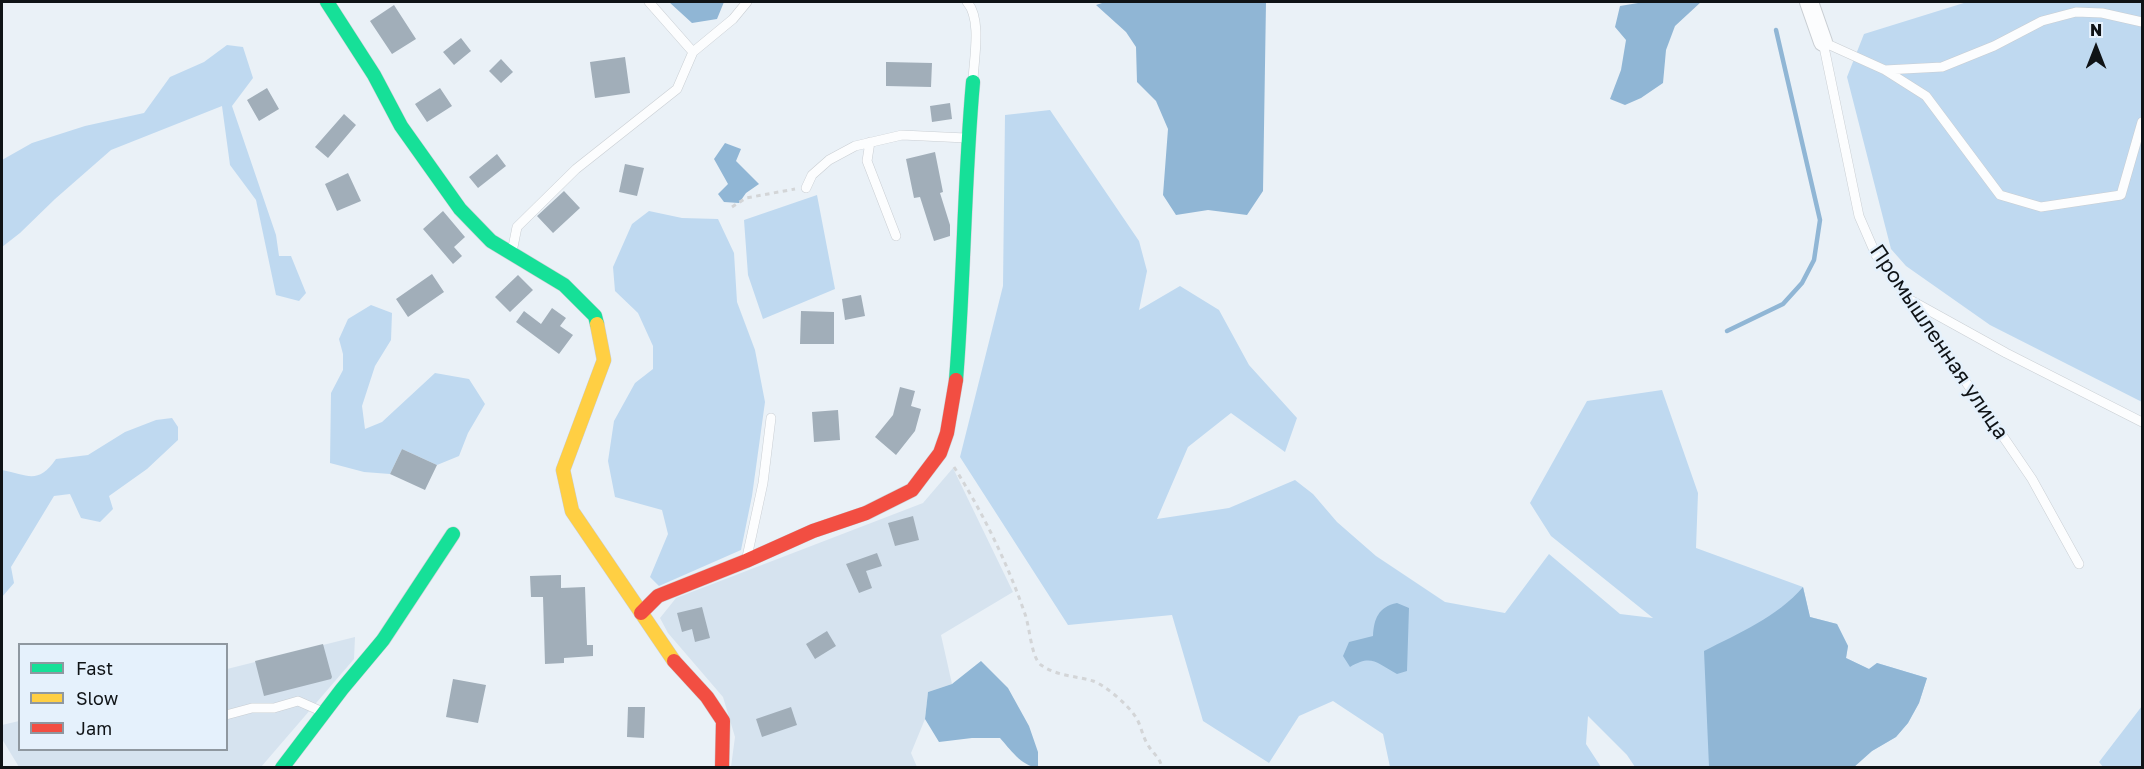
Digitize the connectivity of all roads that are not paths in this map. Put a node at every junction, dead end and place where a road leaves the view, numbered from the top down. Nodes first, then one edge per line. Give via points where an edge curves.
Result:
1 (327, 2) edge
2 (649, 2) edge
3 (747, 2) edge
4 (967, 2) edge
5 (1809, 2) edge
6 (2142, 22) edge
7 (1822, 42) junction
8 (693, 52) junction
9 (1885, 70) junction
10 (973, 82) joint
11 (2142, 122) edge
12 (968, 138) junction
13 (870, 142) junction
14 (806, 188) road end
15 (896, 236) dead end
16 (512, 254) junction
17 (1910, 300) junction
18 (771, 418) dead end
19 (2142, 422) edge
20 (453, 534) dead end
21 (746, 561) junction
22 (2079, 564) dead end
23 (641, 612) junction
24 (325, 713) junction
25 (228, 714) edge
26 (282, 768) edge
27 (722, 768) edge

1 - 16 street via 375,75 401,126 460,209 491,241
2 - 8 lane
3 - 8 lane
4 - 10 lane via 973,8 976,34
5 - 7 street, Промышленная улица
6 - 9 lane via 2076,12 2042,21 1942,67
7 - 9 lane
7 - 17 lane, Промышленная улица via 1859,216 1876,255
8 - 16 lane via 677,89 576,169 518,227
9 - 11 lane via 1926,96 2000,195 2041,207 2121,195
10 - 12 street
12 - 13 lane via 902,135
12 - 21 street via 955,386 940,453 912,490 866,513
13 - 14 lane via 829,160 812,175
13 - 15 lane via 867,161
16 - 23 street via 564,285 595,316 604,360 563,470 572,511
17 - 19 lane
17 - 22 lane, Промышленная улица via 2032,479
18 - 21 lane via 763,483
20 - 24 street via 383,640
21 - 23 street via 658,596
23 - 27 street via 673,660 723,721
24 - 25 lane via 298,701
24 - 26 street

